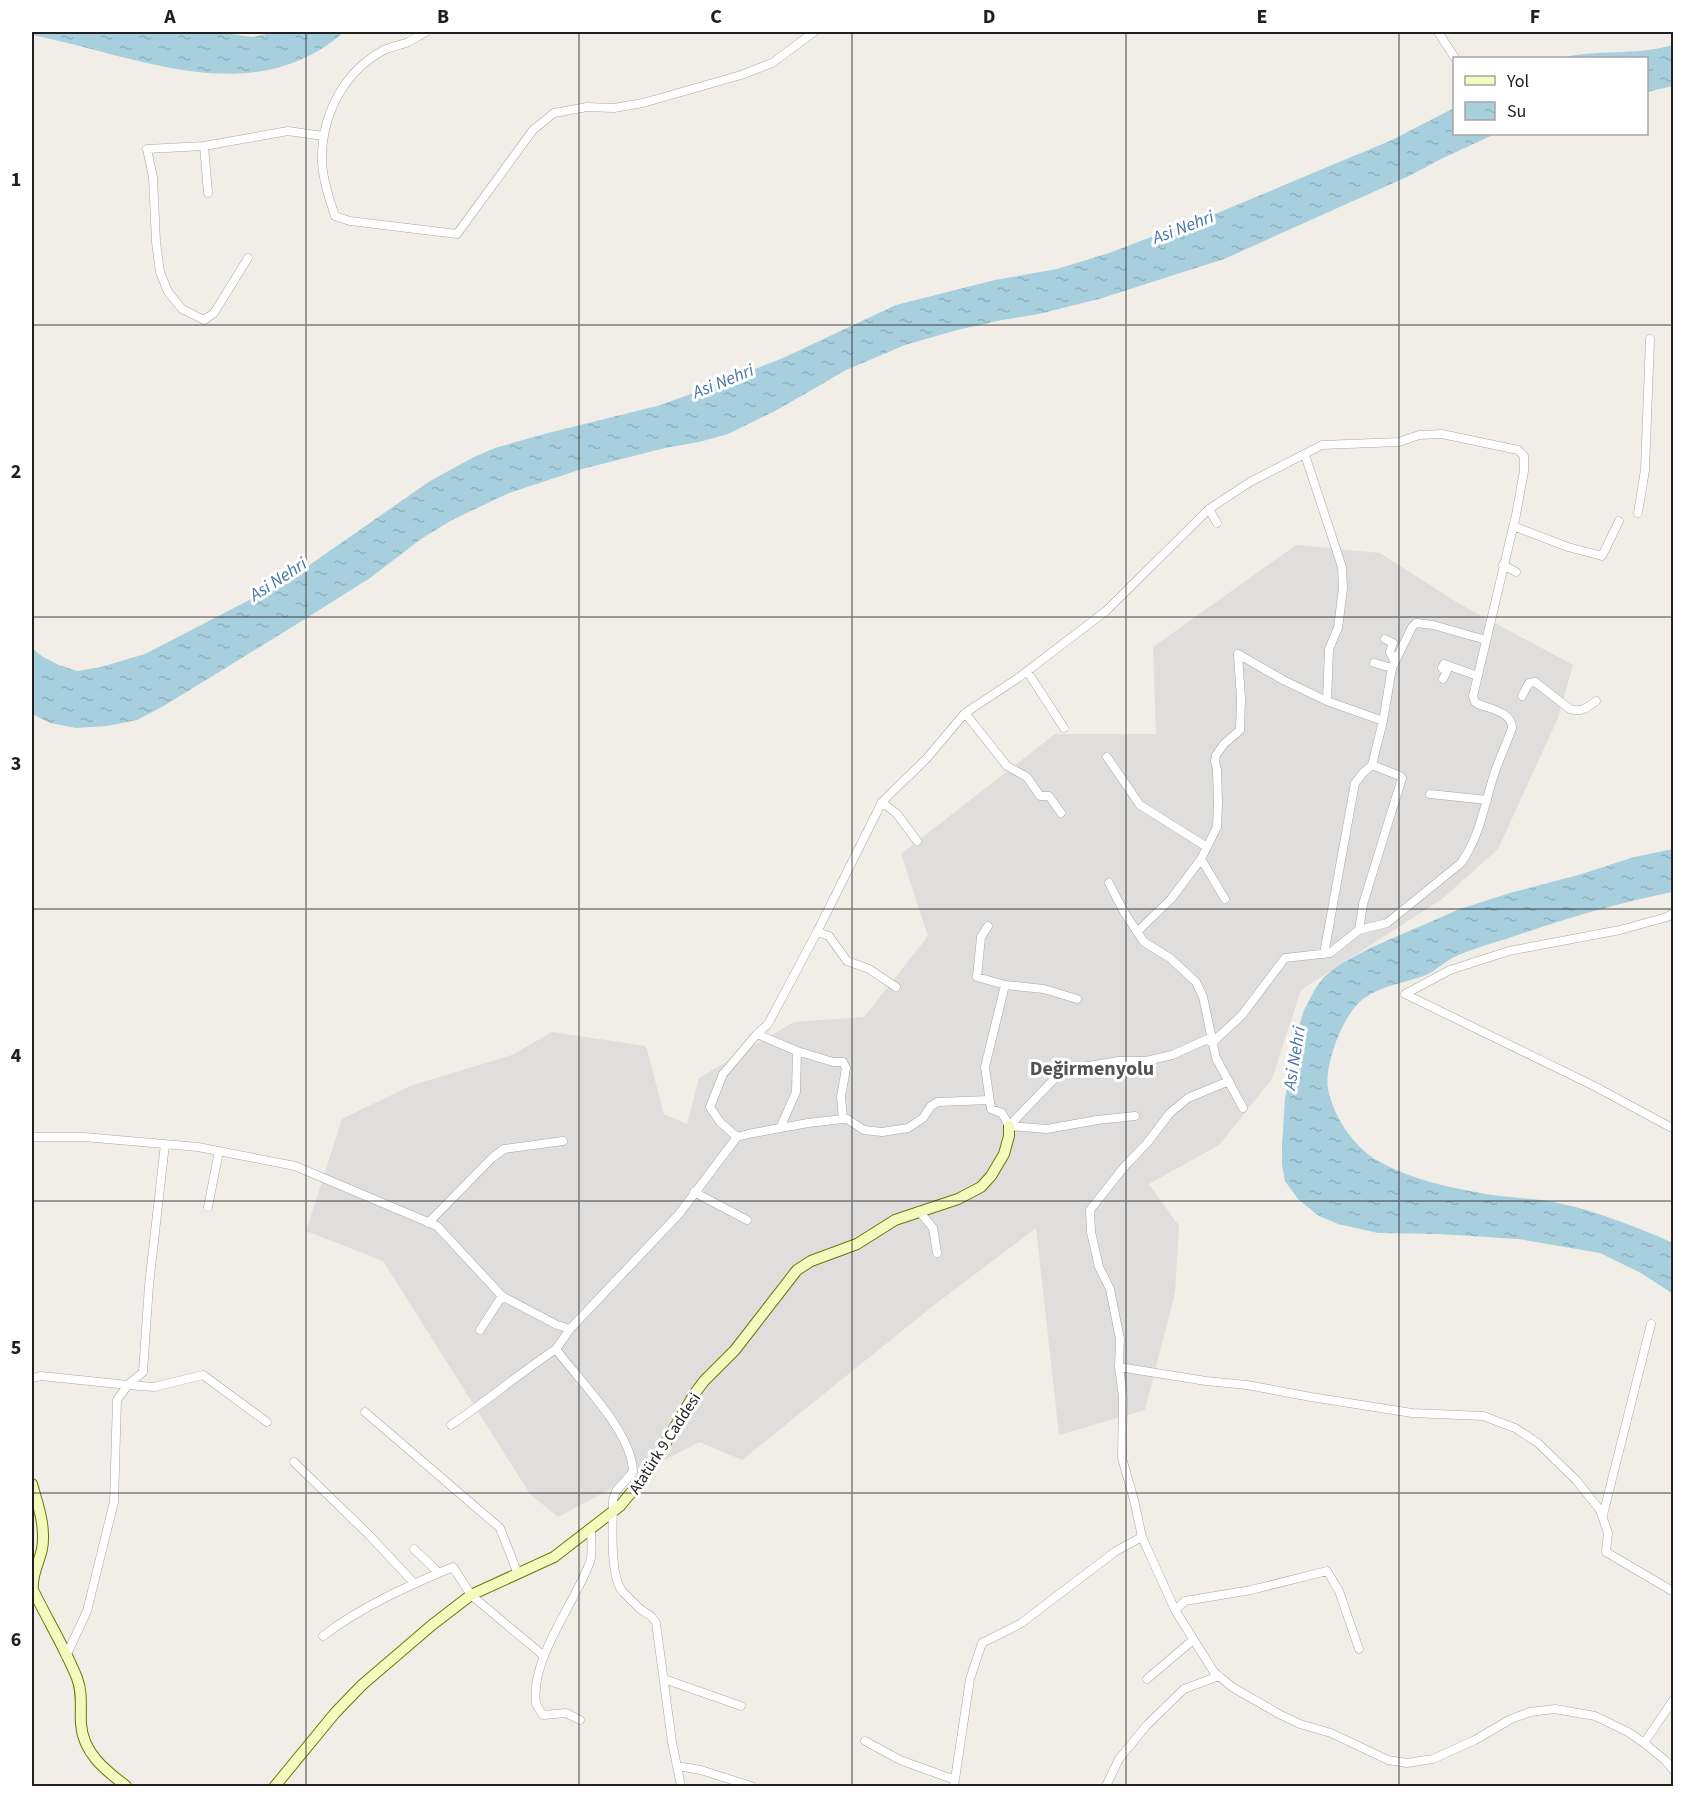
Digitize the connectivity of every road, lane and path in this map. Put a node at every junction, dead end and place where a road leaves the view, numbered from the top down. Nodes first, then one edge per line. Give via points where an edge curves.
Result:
1 (426, 32) edge
2 (814, 32) edge
3 (1438, 32) edge
4 (1454, 57) edge
5 (323, 136) junction
6 (204, 146) junction
7 (208, 193) dead end
8 (248, 258) dead end
9 (1650, 339) dead end
10 (1305, 454) junction
11 (1209, 509) junction
12 (1638, 513) dead end
13 (1619, 521) dead end
14 (1217, 523) dead end
15 (1513, 526) junction
16 (1503, 565) junction
17 (1516, 572) dead end
18 (1385, 639) dead end
19 (1485, 640) junction
20 (1374, 663) dead end
21 (1394, 666) junction
22 (1027, 671) junction
23 (1478, 676) junction
24 (1443, 679) dead end
25 (1522, 696) dead end
26 (1327, 700) junction
27 (1596, 701) dead end
28 (965, 713) junction
29 (1383, 721) junction
30 (1064, 728) dead end
31 (1107, 757) dead end
32 (1372, 765) junction
33 (1430, 794) dead end
34 (1487, 800) junction
35 (882, 802) junction
36 (1061, 813) dead end
37 (917, 841) dead end
38 (1207, 847) junction
39 (1201, 859) junction
40 (1109, 883) dead end
41 (1225, 899) dead end
42 (1674, 913) edge
43 (988, 926) dead end
44 (1359, 930) junction
45 (817, 932) junction
46 (1137, 932) junction
47 (1324, 954) junction
48 (1005, 985) junction
49 (896, 987) dead end
50 (1077, 999) dead end
51 (757, 1034) junction
52 (1211, 1040) junction
53 (797, 1051) junction
54 (1228, 1082) junction
55 (988, 1100) junction
56 (1243, 1108) dead end
57 (1135, 1116) dead end
58 (843, 1119) junction
59 (1009, 1126) junction
60 (780, 1128) junction
61 (1674, 1129) edge
62 (32, 1137) edge
63 (737, 1137) junction
64 (564, 1141) dead end
65 (165, 1144) junction
66 (219, 1151) junction
67 (694, 1192) junction
68 (208, 1207) dead end
69 (919, 1211) junction
70 (747, 1220) dead end
71 (428, 1223) junction
72 (937, 1252) dead end
73 (502, 1296) junction
74 (1650, 1324) dead end
75 (570, 1329) junction
76 (480, 1330) dead end
77 (556, 1348) junction
78 (1119, 1367) junction
79 (32, 1378) edge
80 (128, 1385) junction
81 (365, 1412) dead end
82 (267, 1422) dead end
83 (451, 1425) dead end
84 (294, 1462) dead end
85 (32, 1484) edge
86 (613, 1513) junction
87 (1603, 1515) junction
88 (591, 1530) junction
89 (1142, 1537) junction
90 (414, 1549) dead end
91 (440, 1573) junction
92 (518, 1574) junction
93 (32, 1583) edge
94 (414, 1583) junction
95 (1674, 1592) edge
96 (471, 1595) junction
97 (1175, 1610) junction
98 (323, 1636) dead end
99 (1193, 1640) junction
100 (1359, 1649) dead end
101 (66, 1656) junction
102 (544, 1656) junction
103 (1219, 1676) junction
104 (664, 1679) junction
105 (1147, 1679) dead end
106 (1674, 1699) edge
107 (741, 1706) dead end
108 (580, 1720) dead end
109 (865, 1741) dead end
110 (1644, 1743) junction
111 (677, 1766) junction
112 (1674, 1771) edge
113 (955, 1783) edge
114 (281, 1785) edge
115 (126, 1786) edge
116 (681, 1786) edge
117 (751, 1786) edge
118 (1106, 1786) edge

1 - 5 street via 384,50 348,80 336,97
2 - 5 street via 772,63 741,75 643,104 554,113 533,130 457,234 335,216 322,164
3 - 4 street
5 - 6 street via 288,131
6 - 7 street
6 - 8 street via 147,149 153,177 160,272 168,292 182,309 204,320 214,313
9 - 12 street via 1646,470
10 - 11 street via 1250,482
10 - 15 street via 1322,445 1399,442 1419,435 1442,434 1518,450 1525,464
10 - 26 street via 1342,567 1338,628 1329,650
11 - 14 street
11 - 22 street via 1106,611
13 - 15 street via 1602,556
15 - 16 street
16 - 17 street
16 - 19 street
18 - 21 street via 1393,644 1390,651
19 - 21 street via 1416,623
19 - 23 street
20 - 21 street
21 - 29 street
22 - 28 street
22 - 30 street
23 - 24 street via 1444,664
23 - 34 street via 1475,702 1503,713 1512,724
25 - 27 street via 1529,683 1535,682 1576,711
26 - 29 street
26 - 38 street via 1238,654 1240,730 1216,755 1217,827
28 - 35 street
28 - 36 street via 1007,766 1027,777 1040,796 1049,796
29 - 32 street
31 - 38 street via 1140,805
32 - 44 street via 1402,778 1363,904
32 - 47 street via 1356,783
33 - 34 street
34 - 44 street via 1461,863 1387,923
35 - 37 street via 897,814
35 - 45 street
38 - 39 street
39 - 41 street
39 - 46 street via 1171,899
40 - 46 street
42 - 61 street via 1620,930 1509,951 1450,970 1405,994
43 - 48 street via 981,937 977,976
44 - 47 street
45 - 49 street via 829,936 847,960
45 - 51 street via 768,1024
46 - 52 street via 1144,942 1170,958 1196,982 1203,997
47 - 52 street via 1285,958 1242,1015
48 - 50 street via 1044,989
48 - 55 street via 985,1067
51 - 53 street
51 - 63 street via 723,1074 710,1107
52 - 54 street
52 - 59 street via 1172,1055 1082,1067 1056,1076
53 - 58 street via 843,1062
53 - 60 street via 796,1092
54 - 56 street
54 - 78 street via 1188,1098 1170,1113 1090,1210 1099,1267 1110,1290 1120,1339
55 - 58 street via 938,1102 914,1126 882,1132 864,1130
55 - 59 street
57 - 59 street via 1047,1129
58 - 60 street
59 - 69 street, Atatürk 9 Caddesi via 1004,1154 986,1182 957,1199
60 - 63 street
62 - 65 street
63 - 67 street
64 - 71 street via 504,1149
65 - 66 street
65 - 80 street via 143,1372
66 - 68 street
66 - 71 street via 295,1167
67 - 70 street
67 - 75 street via 679,1214
69 - 72 street via 933,1228
69 - 86 street, Atatürk 9 Caddesi via 895,1220 858,1244 796,1270 735,1350 695,1393 649,1471
71 - 73 street via 437,1226
73 - 75 street
73 - 76 street
74 - 87 street
75 - 77 street
77 - 83 street
77 - 86 street via 624,1438 633,1462 633,1472 616,1491
78 - 87 street via 1412,1413 1483,1416 1515,1428 1538,1443 1576,1480
78 - 89 street via 1123,1397 1122,1458
79 - 80 street
80 - 82 street via 154,1387 203,1375
80 - 101 street via 117,1400 114,1502 87,1611
81 - 92 street via 500,1528
84 - 94 street
85 - 93 street via 43,1534
86 - 88 street, Atatürk 9 Caddesi
86 - 104 street via 615,1578 620,1590 657,1623
87 - 95 street via 1608,1533 1606,1552
88 - 92 street, Atatürk 9 Caddesi via 554,1557
88 - 102 street via 591,1560
89 - 97 street
89 - 113 street via 1116,1551 1020,1624 982,1643 970,1679
90 - 91 street
91 - 94 street
91 - 96 street via 453,1567
92 - 96 street, Atatürk 9 Caddesi
93 - 101 street
94 - 98 street via 343,1620
96 - 102 street
96 - 114 street, Atatürk 9 Caddesi via 362,1685 335,1713
97 - 99 street
97 - 100 street via 1185,1601 1327,1571 1340,1591
99 - 103 street
99 - 105 street
101 - 115 street via 78,1680 82,1734 87,1747 99,1765
102 - 108 street via 536,1705 543,1715 566,1713
103 - 110 street via 1279,1714 1388,1760 1433,1759 1511,1719 1555,1709 1595,1716
103 - 118 street via 1184,1689 1147,1725 1119,1759
104 - 107 street
104 - 111 street
106 - 110 street
109 - 113 street
110 - 112 street
111 - 116 street
111 - 117 street

